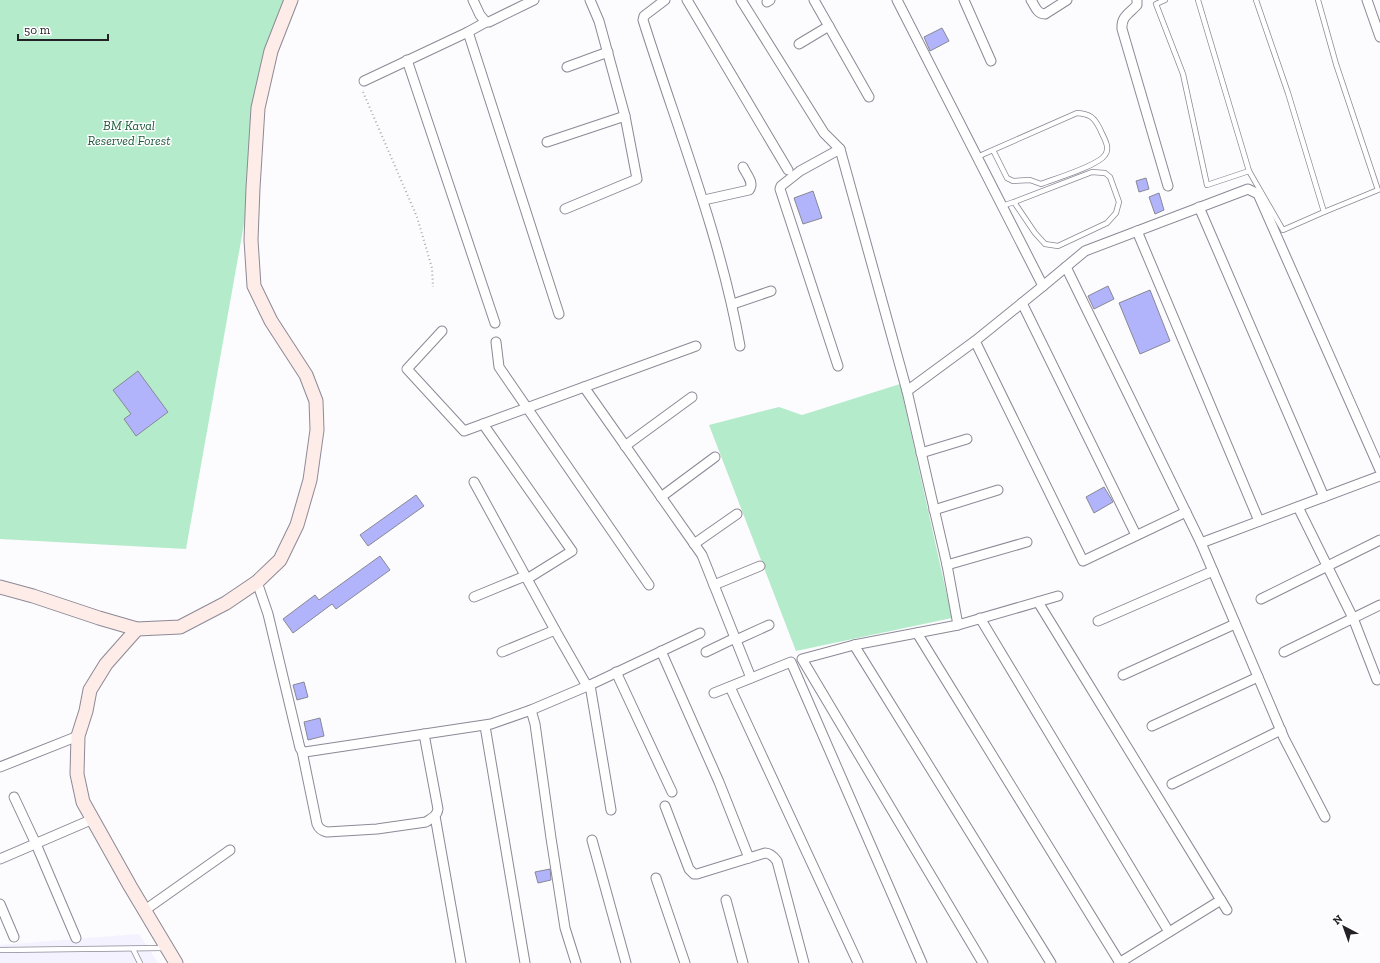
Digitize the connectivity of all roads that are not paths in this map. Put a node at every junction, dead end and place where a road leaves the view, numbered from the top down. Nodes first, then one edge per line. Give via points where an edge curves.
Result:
1 (291, 0) edge
2 (473, 0) edge
3 (534, 0) edge
4 (590, 0) edge
5 (665, 0) edge
6 (687, 0) edge
7 (742, 0) edge
8 (814, 0) edge
9 (897, 0) edge
10 (964, 0) edge
11 (1031, 0) edge
12 (1067, 0) edge
13 (1138, 0) edge
14 (1165, 0) edge
15 (1198, 0) edge
16 (1256, 0) edge
17 (1318, 0) edge
18 (1367, 0) edge
19 (486, 22) junction
20 (829, 26) junction
21 (468, 32) junction
22 (1380, 37) edge
23 (799, 44) dead end
24 (608, 52) junction
25 (407, 60) junction
26 (991, 61) dead end
27 (567, 67) dead end
28 (364, 81) road end
29 (869, 97) dead end
30 (625, 116) junction
31 (547, 142) dead end
32 (840, 149) junction
33 (993, 150) junction
34 (977, 157) junction
35 (743, 167) dead end
36 (788, 170) dead end
37 (1249, 171) junction
38 (1168, 186) dead end
39 (704, 200) junction
40 (1014, 202) junction
41 (1002, 206) junction
42 (1199, 207) junction
43 (565, 208) dead end
44 (1324, 212) junction
45 (1137, 231) junction
46 (1066, 267) junction
47 (1043, 286) junction
48 (771, 291) dead end
49 (1022, 303) junction
50 (733, 304) junction
51 (559, 314) dead end
52 (495, 323) dead end
53 (442, 331) dead end
54 (975, 341) junction
55 (496, 342) dead end
56 (696, 346) dead end
57 (740, 346) dead end
58 (838, 366) dead end
59 (584, 387) junction
60 (907, 392) junction
61 (692, 397) dead end
62 (528, 408) junction
63 (484, 424) junction
64 (967, 439) dead end
65 (625, 446) junction
66 (921, 453) junction
67 (715, 456) dead end
68 (1380, 470) edge
69 (1380, 476) edge
70 (474, 482) dead end
71 (998, 490) dead end
72 (661, 497) junction
73 (1324, 497) junction
74 (1298, 507) junction
75 (934, 510) junction
76 (1186, 512) junction
77 (737, 514) dead end
78 (1259, 521) junction
79 (1136, 536) junction
80 (1380, 540) edge
81 (1027, 542) dead end
82 (1201, 543) junction
83 (694, 544) junction
84 (947, 565) junction
85 (760, 566) dead end
86 (1327, 566) junction
87 (1213, 571) junction
88 (526, 578) junction
89 (257, 582) junction
90 (649, 585) dead end
91 (714, 585) junction
92 (0, 587) edge
93 (1058, 596) dead end
94 (474, 597) dead end
95 (1261, 599) dead end
96 (1038, 602) junction
97 (1380, 605) edge
98 (980, 618) junction
99 (1353, 618) junction
100 (1098, 621) dead end
101 (1236, 624) junction
102 (769, 625) dead end
103 (958, 625) junction
104 (137, 629) junction
105 (555, 630) junction
106 (700, 632) dead end
107 (917, 633) junction
108 (735, 639) junction
109 (854, 645) junction
110 (661, 651) junction
111 (502, 652) dead end
112 (706, 652) dead end
113 (1284, 652) dead end
114 (616, 672) junction
115 (1123, 675) dead end
116 (1258, 677) junction
117 (751, 678) junction
118 (1377, 680) dead end
119 (588, 685) junction
120 (730, 687) junction
121 (714, 693) dead end
122 (531, 710) junction
123 (485, 726) junction
124 (1152, 726) dead end
125 (1281, 730) junction
126 (424, 734) junction
127 (78, 736) junction
128 (302, 751) junction
129 (0, 767) edge
130 (1172, 784) dead end
131 (672, 792) dead end
132 (14, 797) dead end
133 (665, 806) dead end
134 (611, 810) dead end
135 (435, 816) junction
136 (1325, 817) dead end
137 (93, 819) junction
138 (592, 840) dead end
139 (36, 844) junction
140 (230, 850) dead end
141 (749, 858) junction
142 (0, 859) edge
143 (656, 878) dead end
144 (726, 900) dead end
145 (1221, 900) junction
146 (0, 904) edge
147 (145, 910) junction
148 (1227, 910) dead end
149 (1169, 932) junction
150 (14, 937) dead end
151 (76, 938) dead end
152 (167, 948) junction
153 (132, 949) junction
154 (0, 950) edge
155 (140, 963) edge
156 (176, 963) edge
157 (461, 963) edge
158 (525, 963) edge
159 (576, 963) edge
160 (626, 963) edge
161 (685, 963) edge
162 (743, 963) edge
163 (804, 963) edge
164 (858, 963) edge
165 (922, 963) edge
166 (983, 963) edge
167 (1051, 963) edge
168 (1120, 963) edge

1 - 89 main road via 271,51 258,108 251,240 254,286 271,321 306,375 316,401 317,430 310,480 297,525 280,560
2 - 19 street
3 - 19 street via 493,21
4 - 24 street
5 - 39 street via 647,13 644,20
6 - 36 street
7 - 32 street via 824,133
8 - 20 street
9 - 34 street
10 - 26 street
11 - 12 street via 1038,12 1045,14
13 - 38 street via 1137,5 1125,15 1122,28
14 - 37 lane via 1156,4 1183,74 1207,185
15 - 37 lane
16 - 44 lane via 1288,92
17 - 44 lane via 1336,64 1378,190
18 - 22 street
19 - 21 street
20 - 23 street
20 - 29 street
21 - 25 street
21 - 51 street
24 - 27 street
24 - 30 street
25 - 28 street
25 - 52 street
30 - 31 street
30 - 43 street via 637,179
32 - 58 street via 800,171 780,189
32 - 60 street
33 - 33 lane via 1077,113 1085,113 1095,119 1107,145 1106,155 1097,162 1041,184 1030,180 1007,178
33 - 34 lane
34 - 41 street
35 - 39 street via 752,184 750,190
37 - 44 lane via 1283,230
39 - 50 street
40 - 40 lane via 1045,244 1058,246 1107,223 1116,213 1119,202 1110,177 1105,173 1092,172
40 - 41 lane
41 - 47 street
42 - 45 street
42 - 68 street via 1248,188 1258,194
42 - 73 street
45 - 46 street via 1085,251
45 - 78 street
46 - 47 street
46 - 76 street
47 - 49 street
48 - 50 street
49 - 54 street
49 - 79 street
50 - 57 street
53 - 63 street via 407,369 464,431
54 - 60 street
54 - 79 street via 1083,561
55 - 62 street via 499,367
56 - 59 street
59 - 62 street
59 - 65 street
60 - 66 street
61 - 65 street
62 - 63 street
62 - 90 street
63 - 88 street via 572,550
64 - 66 street
65 - 72 street
66 - 75 street
67 - 72 street
69 - 73 street
70 - 88 street
71 - 75 street
72 - 83 street
73 - 74 street
74 - 78 street
74 - 86 street
75 - 84 street
76 - 79 street
76 - 82 street
77 - 83 street
78 - 82 street
80 - 86 street
81 - 84 street
82 - 87 street
83 - 91 street
84 - 103 street
85 - 91 street
86 - 95 street
86 - 99 street
87 - 100 street
87 - 101 street
88 - 94 street
88 - 105 street
89 - 104 main road via 226,603 180,627
89 - 128 street via 268,614
91 - 108 street
92 - 104 main road
93 - 96 street
96 - 98 street
96 - 145 street
97 - 99 street
98 - 103 street
98 - 149 street
99 - 113 street
99 - 118 street
101 - 115 street
101 - 116 street
102 - 108 street
103 - 107 street
104 - 127 main road via 106,664 90,690
105 - 111 street
105 - 119 street
106 - 110 street
107 - 109 street
107 - 168 street
108 - 112 street
108 - 117 street
109 - 166 street via 802,658
109 - 167 street
110 - 114 street
110 - 141 street via 719,782
114 - 119 street
114 - 131 street
116 - 124 street
116 - 125 street
117 - 120 street
117 - 165 street via 791,662
119 - 122 street
119 - 134 street
120 - 121 street
120 - 164 street
122 - 123 street
122 - 159 street via 565,928
123 - 126 street
123 - 158 street
125 - 130 street
125 - 136 street
126 - 128 street
126 - 135 street via 438,808
127 - 129 street
127 - 137 main road via 76,774 83,802
128 - 135 street via 317,824 322,831 377,829 426,822
132 - 139 street
133 - 141 street via 691,872 697,874
135 - 157 street
137 - 139 street
137 - 147 main road
138 - 160 street
139 - 142 street
139 - 151 street
140 - 147 street
141 - 163 street via 768,853 777,861
143 - 161 street
144 - 162 street
145 - 148 street
145 - 149 street
146 - 150 street
147 - 152 main road
149 - 168 street
152 - 153 lane
152 - 156 main road
153 - 154 lane
153 - 155 lane

